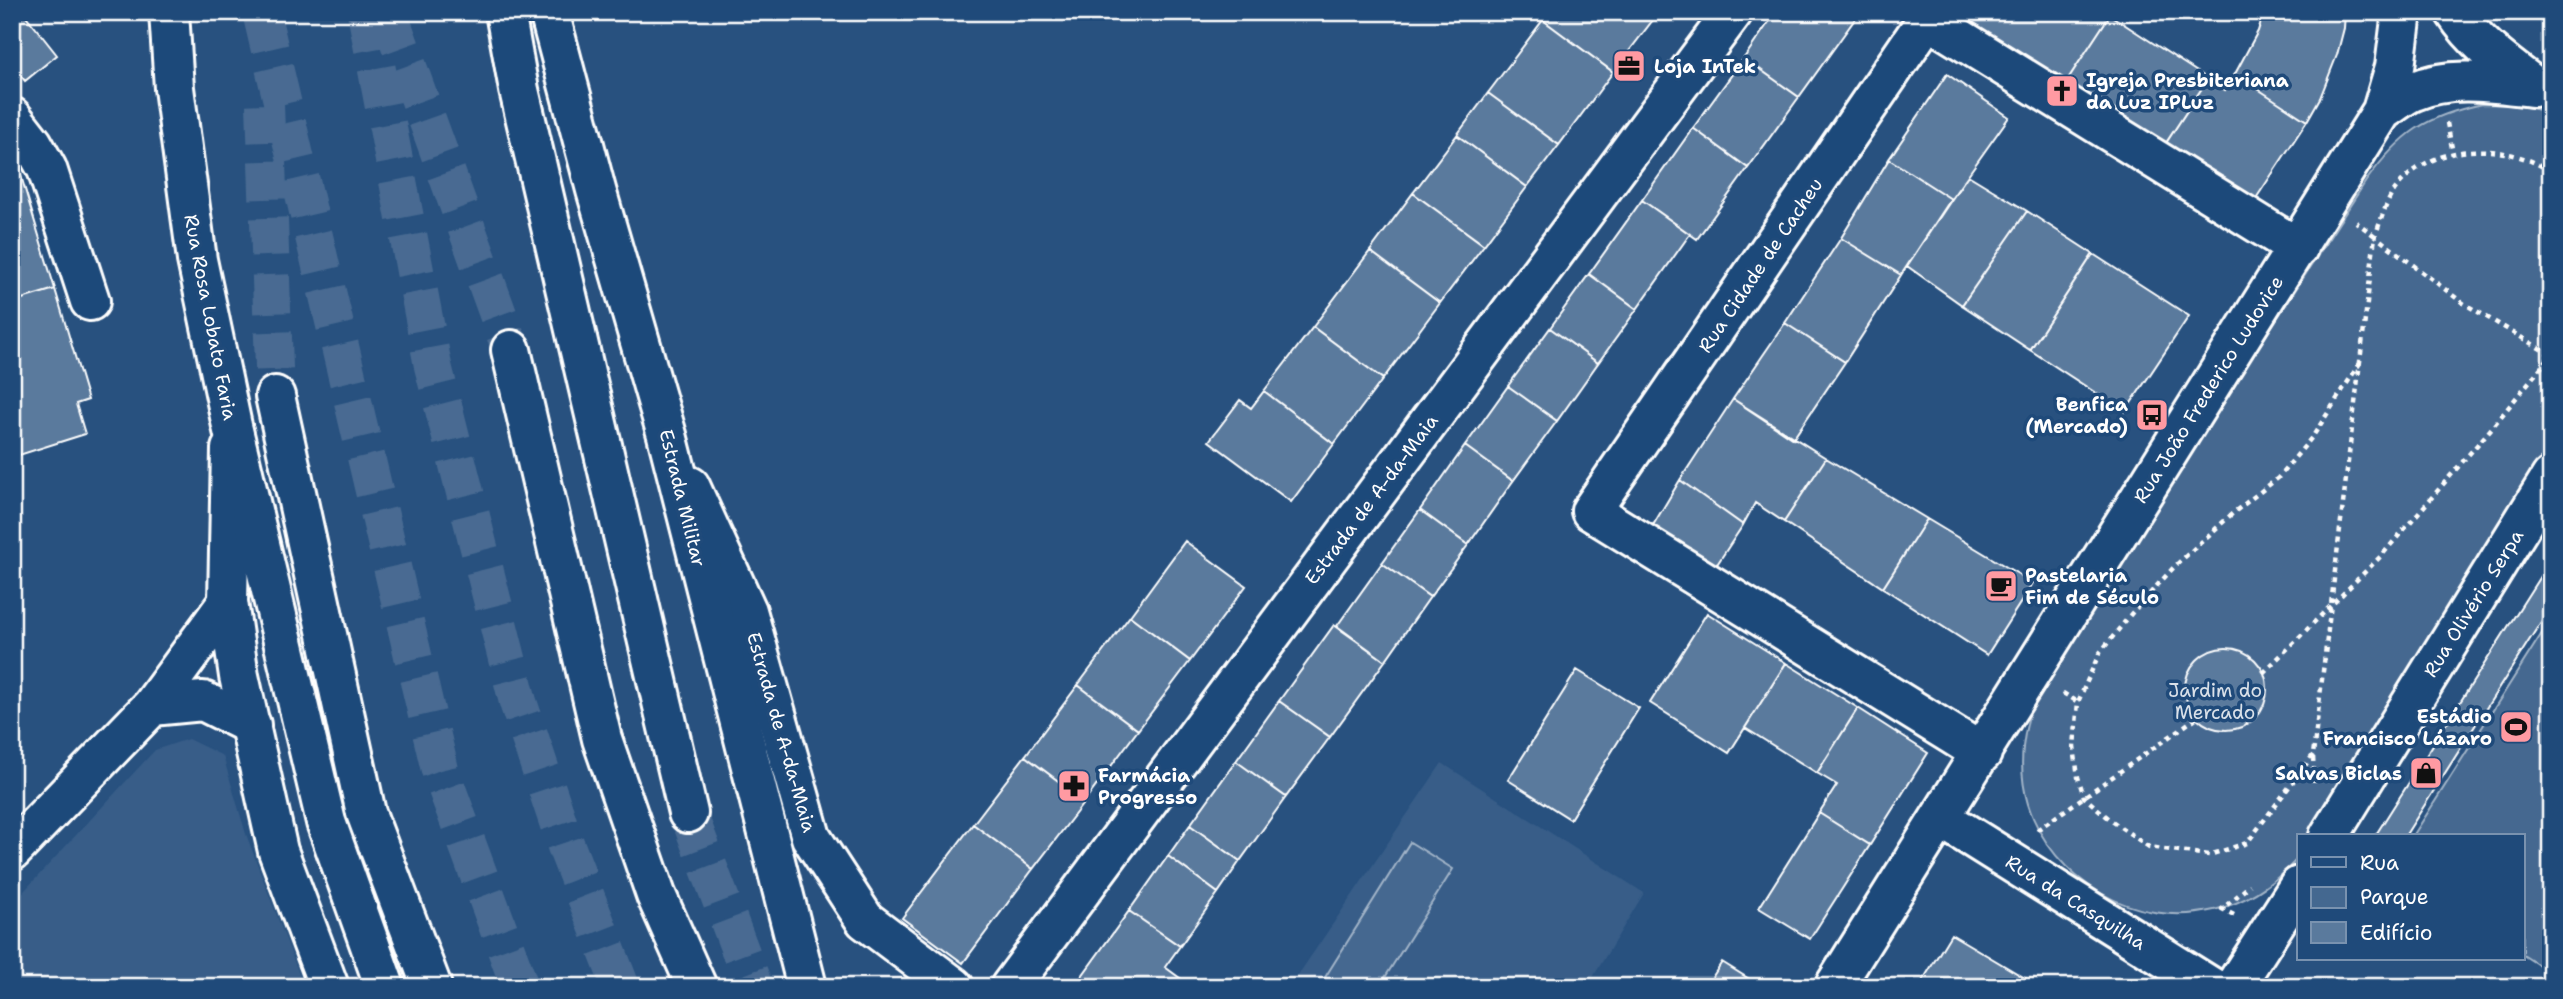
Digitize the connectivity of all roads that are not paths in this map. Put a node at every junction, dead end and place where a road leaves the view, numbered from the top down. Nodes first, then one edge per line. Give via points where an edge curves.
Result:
1 (169, 12) edge
2 (505, 12) edge
3 (548, 12) edge
4 (1733, 12) edge
5 (2402, 12) edge
6 (2455, 12) edge
7 (1930, 15) edge
8 (2542, 91) edge
9 (2382, 111) junction
10 (12, 117) edge
11 (2298, 248) junction
12 (90, 301) dead end
13 (511, 350) tunnel mouth
14 (275, 397) tunnel mouth
15 (232, 426) junction
16 (667, 435) junction
17 (2551, 477) edge
18 (228, 602) junction
19 (152, 706) junction
20 (251, 725) junction
21 (1982, 753) junction
22 (688, 813) tunnel mouth
23 (1941, 818) junction
24 (2330, 834) edge
25 (12, 851) edge
26 (2297, 889) edge
27 (329, 987) edge
28 (384, 987) edge
29 (432, 987) edge
30 (697, 987) edge
31 (807, 987) edge
32 (954, 987) edge
33 (1010, 987) edge
34 (1834, 987) edge
35 (2211, 987) edge
36 (2234, 987) edge

1 - 15 main road, Rua Rosa Lobato Faria via 174,88 197,260
2 - 22 main road via 519,90
3 - 16 main road, Estrada Militar
4 - 33 main road, Estrada de A-da-Maia
5 - 9 main road, Rua João Frederico Ludovice via 2395,67
6 - 8 main road via 2491,53
7 - 11 main road, Rua Cidade de Cacheu
7 - 21 main road, Rua Cidade de Cacheu via 1591,511
8 - 9 main road via 2486,82 2439,83 2413,91
9 - 11 main road, Rua João Frederico Ludovice
10 - 12 main road via 47,169
11 - 21 main road, Rua João Frederico Ludovice
13 - 30 main road via 602,739 656,895
14 - 29 main road via 366,813
15 - 18 main road, Rua Rosa Lobato Faria
15 - 28 main road via 326,822
16 - 31 main road, Estrada Militar
16 - 32 main road, Estrada de A-da-Maia via 747,611 811,837 865,920
17 - 24 main road, Rua Olivério Serpa
18 - 19 main road
18 - 20 main road, Rua Rosa Lobato Faria
19 - 20 main road via 203,701
19 - 25 main road
20 - 27 main road, Rua Rosa Lobato Faria via 278,851
21 - 23 main road, Rua João Frederico Ludovice
23 - 34 main road, Rua João Frederico Ludovice
23 - 35 main road, Rua da Casquilha
26 - 36 main road

